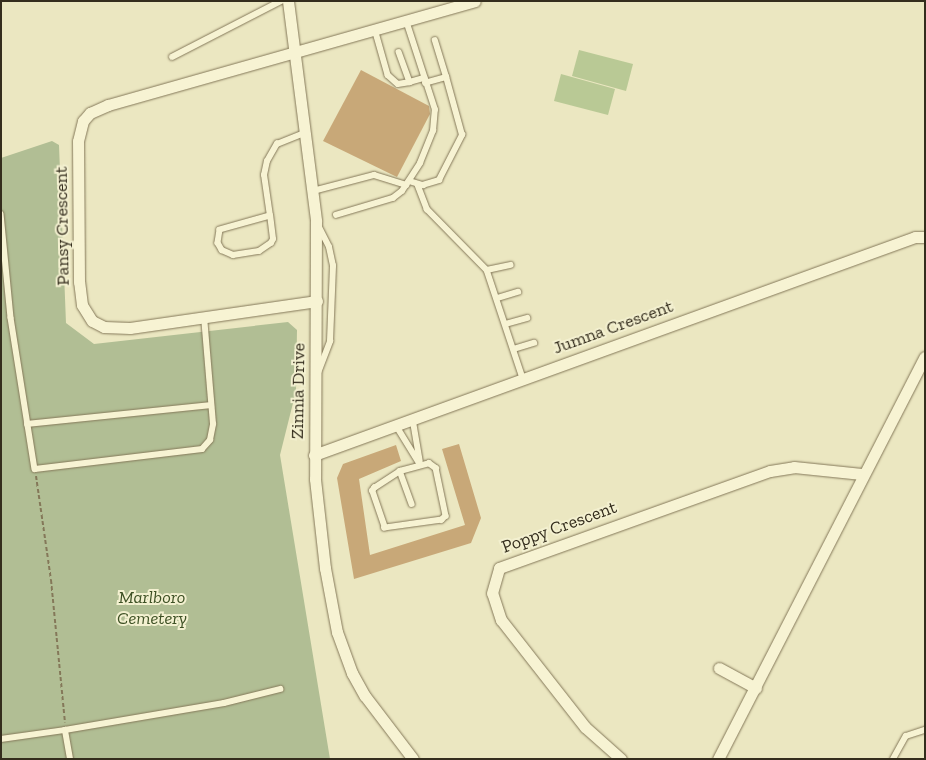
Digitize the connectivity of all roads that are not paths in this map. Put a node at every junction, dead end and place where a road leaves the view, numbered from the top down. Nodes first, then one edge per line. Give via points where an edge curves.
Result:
1 (281, 1) edge
2 (288, 1) edge
3 (475, 1) edge
4 (406, 21) junction
5 (375, 30) junction
6 (434, 42) dead end
7 (399, 52) dead end
8 (292, 53) junction
9 (172, 57) dead end
10 (446, 77) junction
11 (425, 80) junction
12 (410, 82) junction
13 (304, 133) junction
14 (408, 183) junction
15 (418, 185) junction
16 (313, 191) junction
17 (1, 214) edge
18 (336, 214) dead end
19 (270, 216) junction
20 (316, 221) junction
21 (925, 237) edge
22 (510, 265) dead end
23 (487, 270) junction
24 (518, 292) dead end
25 (498, 298) junction
26 (316, 301) junction
27 (204, 317) junction
28 (527, 318) dead end
29 (506, 324) junction
30 (534, 343) dead end
31 (514, 350) junction
32 (925, 357) edge
33 (315, 377) junction
34 (523, 378) junction
35 (211, 405) junction
36 (413, 418) junction
37 (27, 424) junction
38 (396, 425) junction
39 (314, 455) junction
40 (420, 464) junction
41 (400, 471) junction
42 (862, 474) junction
43 (412, 504) dead end
44 (719, 668) dead end
45 (756, 688) junction
46 (280, 689) dead end
47 (65, 730) junction
48 (925, 730) edge
49 (1, 739) edge
50 (70, 759) edge
51 (413, 759) edge
52 (621, 759) edge
53 (718, 759) edge
54 (893, 759) edge

1 - 9 lane
2 - 8 street, Zinnia Drive
3 - 4 street, Pansy Crescent
4 - 5 street, Pansy Crescent
4 - 11 lane
5 - 8 street, Pansy Crescent
5 - 12 lane via 388,75 398,84
6 - 10 lane
7 - 12 lane
8 - 13 street, Zinnia Drive
8 - 27 street, Pansy Crescent via 108,105 90,113 81,128 79,282 82,305 88,316 98,325 112,328
10 - 11 lane
10 - 15 lane via 462,136 439,180
11 - 12 lane
11 - 14 lane via 435,110 433,131
13 - 16 street, Zinnia Drive
13 - 19 lane via 287,138 270,152 264,175
14 - 15 lane
14 - 16 lane via 374,175
14 - 18 lane via 393,198
15 - 23 lane via 427,208
16 - 20 street, Zinnia Drive
17 - 37 lane via 11,318
19 - 19 lane via 273,239 266,248 233,256 222,250 218,243 220,230
20 - 26 street, Zinnia Drive
20 - 33 lane via 329,247 333,266 330,342
21 - 34 street, Jumna Crescent via 915,237
22 - 23 lane
23 - 25 lane
24 - 25 lane
25 - 29 lane
26 - 27 street, Pansy Crescent
26 - 33 street, Zinnia Drive
27 - 35 lane
28 - 29 lane
29 - 31 lane
30 - 31 lane
31 - 34 lane
32 - 42 street
33 - 39 street, Zinnia Drive
34 - 36 street, Jumna Crescent
35 - 37 lane
35 - 37 lane via 213,431 207,444 198,451 35,469
36 - 38 street, Jumna Crescent
36 - 40 lane
38 - 39 street, Jumna Crescent
38 - 40 lane
39 - 51 street, Zinnia Drive via 325,568 343,654 365,696
40 - 41 lane
40 - 41 lane via 429,463 436,468 447,510 442,520 390,530 383,526 372,492 378,483
41 - 43 lane
42 - 45 street
42 - 52 street, Poppy Crescent via 794,466 770,470 499,568 492,593 495,610 501,620 585,727
44 - 45 street
45 - 53 street
46 - 47 lane via 224,703
47 - 49 lane
47 - 50 lane
48 - 54 lane via 906,736

